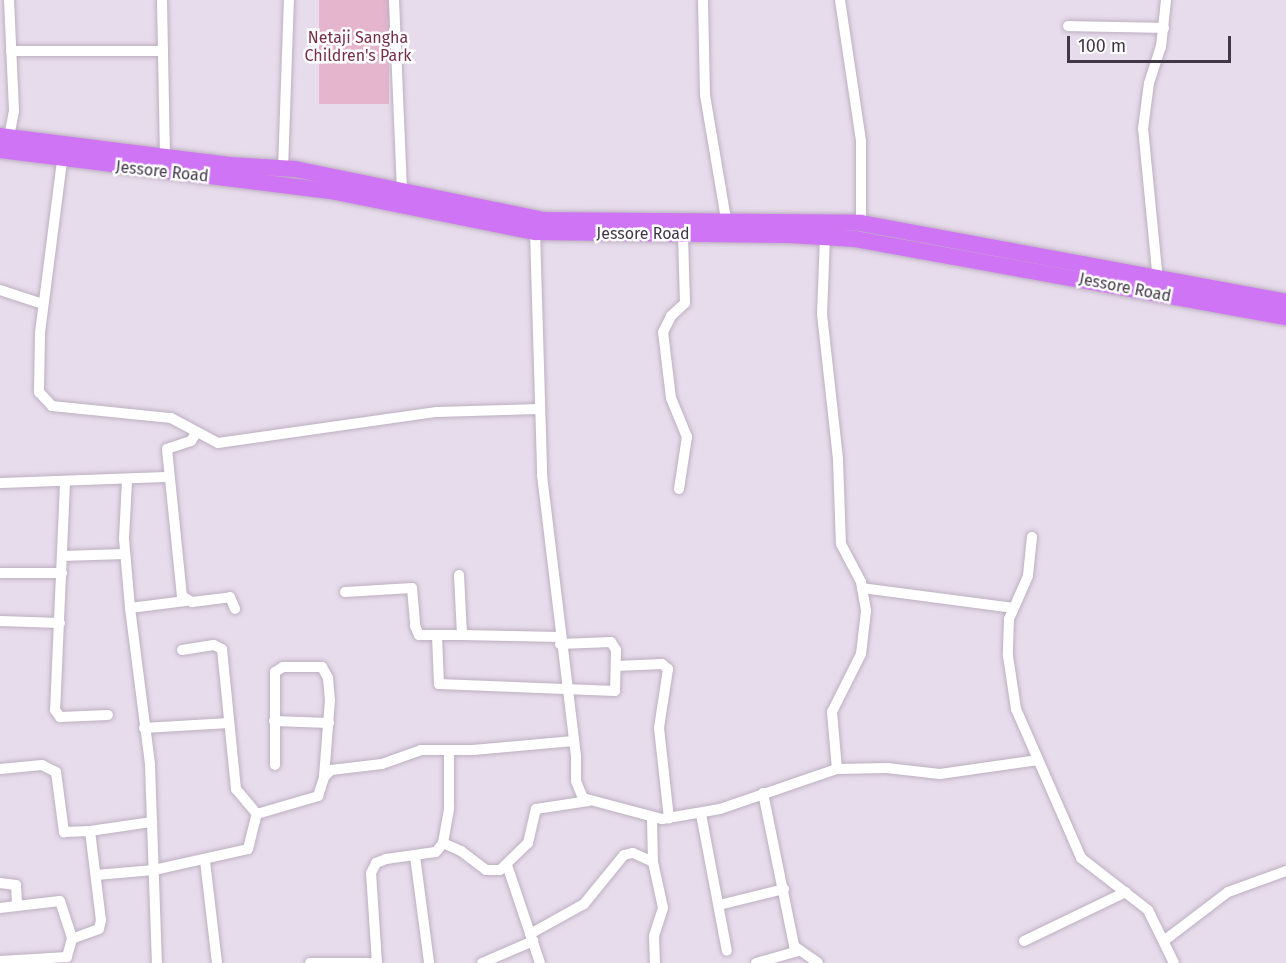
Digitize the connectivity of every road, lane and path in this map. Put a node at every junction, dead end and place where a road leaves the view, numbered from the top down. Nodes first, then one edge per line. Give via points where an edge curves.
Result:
1 (9, 0) edge
2 (162, 0) edge
3 (289, 0) edge
4 (394, 0) edge
5 (703, 0) edge
6 (840, 0) edge
7 (1166, 0) edge
8 (1068, 26) dead end
9 (1164, 28) junction
10 (11, 51) junction
11 (163, 51) junction
12 (3, 141) edge
13 (165, 158) junction
14 (62, 161) junction
15 (283, 169) junction
16 (402, 192) junction
17 (726, 219) junction
18 (861, 223) junction
19 (535, 232) junction
20 (683, 234) junction
21 (825, 237) junction
22 (1158, 288) junction
23 (0, 290) edge
24 (1286, 302) edge
25 (43, 304) junction
26 (1286, 317) edge
27 (539, 409) junction
28 (196, 433) junction
29 (167, 477) junction
30 (127, 481) junction
31 (0, 483) edge
32 (65, 483) junction
33 (679, 489) dead end
34 (1032, 537) dead end
35 (124, 554) junction
36 (62, 556) junction
37 (0, 573) edge
38 (62, 573) junction
39 (459, 575) dead end
40 (862, 588) junction
41 (345, 592) dead end
42 (186, 601) junction
43 (130, 608) junction
44 (1013, 608) junction
45 (235, 609) dead end
46 (0, 621) edge
47 (60, 623) junction
48 (462, 635) junction
49 (437, 636) junction
50 (560, 640) junction
51 (182, 651) dead end
52 (617, 666) junction
53 (566, 691) junction
54 (108, 715) dead end
55 (274, 721) junction
56 (229, 723) junction
57 (329, 723) junction
58 (144, 728) junction
59 (574, 741) junction
60 (449, 750) junction
61 (1038, 760) junction
62 (275, 765) dead end
63 (0, 769) edge
64 (837, 769) junction
65 (324, 777) junction
66 (763, 793) junction
67 (588, 801) junction
68 (257, 814) junction
69 (701, 814) junction
70 (669, 818) junction
71 (652, 819) junction
72 (152, 822) junction
73 (90, 831) junction
74 (443, 843) junction
75 (415, 856) junction
76 (205, 861) junction
77 (653, 862) junction
78 (507, 866) junction
79 (153, 870) junction
80 (1286, 871) edge
81 (96, 876) junction
82 (0, 883) edge
83 (783, 888) junction
84 (1126, 892) junction
85 (719, 905) junction
86 (17, 906) junction
87 (0, 908) edge
88 (531, 937) junction
89 (72, 939) junction
90 (1165, 940) junction
91 (1024, 941) dead end
92 (727, 951) dead end
93 (798, 951) junction
94 (0, 961) edge
95 (157, 963) edge
96 (217, 963) edge
97 (310, 963) edge
98 (371, 963) edge
99 (377, 963) edge
100 (429, 963) edge
101 (482, 963) edge
102 (540, 963) edge
103 (655, 963) edge
104 (756, 963) edge
105 (818, 963) edge
106 (1174, 963) edge

1 - 10 street
2 - 11 street
3 - 15 street
4 - 16 street
5 - 17 street via 704,87
6 - 18 street via 861,141
7 - 9 street
8 - 9 street
9 - 22 street via 1146,99 1143,129
10 - 11 street
10 - 12 street via 14,111
11 - 13 street
12 - 13 highway
12 - 14 highway, Jessore Road
13 - 15 highway
14 - 19 highway, Jessore Road via 336,192
14 - 25 street
15 - 16 highway
16 - 17 highway via 544,220
17 - 18 highway
18 - 22 highway
19 - 20 highway, Jessore Road
19 - 27 street
20 - 21 highway, Jessore Road
20 - 33 street via 686,303 671,316 663,332 671,399 687,437
21 - 22 highway, Jessore Road
21 - 40 street via 822,314 837,450 841,544
22 - 24 highway
22 - 26 highway, Jessore Road
23 - 25 street
25 - 28 street via 38,383 43,400 52,406 171,418 185,422
27 - 28 street via 437,412 240,442 218,443
27 - 50 street
28 - 29 street via 191,441 167,449
29 - 30 street
29 - 42 street via 180,585
30 - 32 street
30 - 35 street
31 - 32 street
32 - 36 street
34 - 44 street via 1028,576
35 - 36 street
35 - 43 street
36 - 38 street
37 - 38 street
38 - 47 street
39 - 48 street
40 - 44 street
40 - 64 street via 865,641 832,712
41 - 49 street via 412,588 417,632
42 - 43 street
42 - 45 street via 225,596 234,601
43 - 58 street
44 - 61 street via 1008,632 1011,686
46 - 47 street
47 - 54 street via 55,675 57,714
48 - 49 street
48 - 50 street
49 - 53 street via 439,684
50 - 52 street via 611,642
50 - 53 street
51 - 56 street via 214,645 222,649
52 - 53 street via 615,691
52 - 70 street via 662,664 668,669 659,728
53 - 59 street
55 - 57 street
55 - 57 street via 275,672 283,667 315,666 322,667 328,678
55 - 62 street
56 - 58 street
56 - 68 street via 236,789
57 - 65 street
58 - 72 street
59 - 60 street
59 - 67 street via 578,790
60 - 65 street via 409,751 382,764 341,767
60 - 74 street via 449,808
61 - 64 street via 940,774 887,768
61 - 84 street via 1081,858
63 - 73 street via 51,767 57,780 59,820 64,831
64 - 66 street
65 - 68 street via 318,796
66 - 69 street
66 - 83 street
67 - 71 street
67 - 78 street via 536,809 528,843
68 - 76 street via 248,849
69 - 70 street
69 - 85 street
70 - 71 street
71 - 77 street
72 - 73 street
72 - 79 street
73 - 81 street
74 - 75 street via 436,852
74 - 78 street via 486,870
75 - 99 street via 386,859 376,863 371,873
75 - 100 street
76 - 79 street
76 - 96 street
77 - 88 street via 633,853 624,855 584,904
77 - 103 street via 663,908 654,936
78 - 88 street
79 - 81 street
79 - 95 street
80 - 90 street via 1228,892
81 - 89 street via 101,926
82 - 86 street via 15,885
83 - 85 street
83 - 93 street
84 - 90 street via 1148,910
84 - 91 street
85 - 92 street
86 - 87 street
86 - 89 street via 60,901
88 - 101 street
88 - 102 street
89 - 94 street via 69,954 63,958
90 - 106 street
93 - 104 street
93 - 105 street
97 - 98 street

